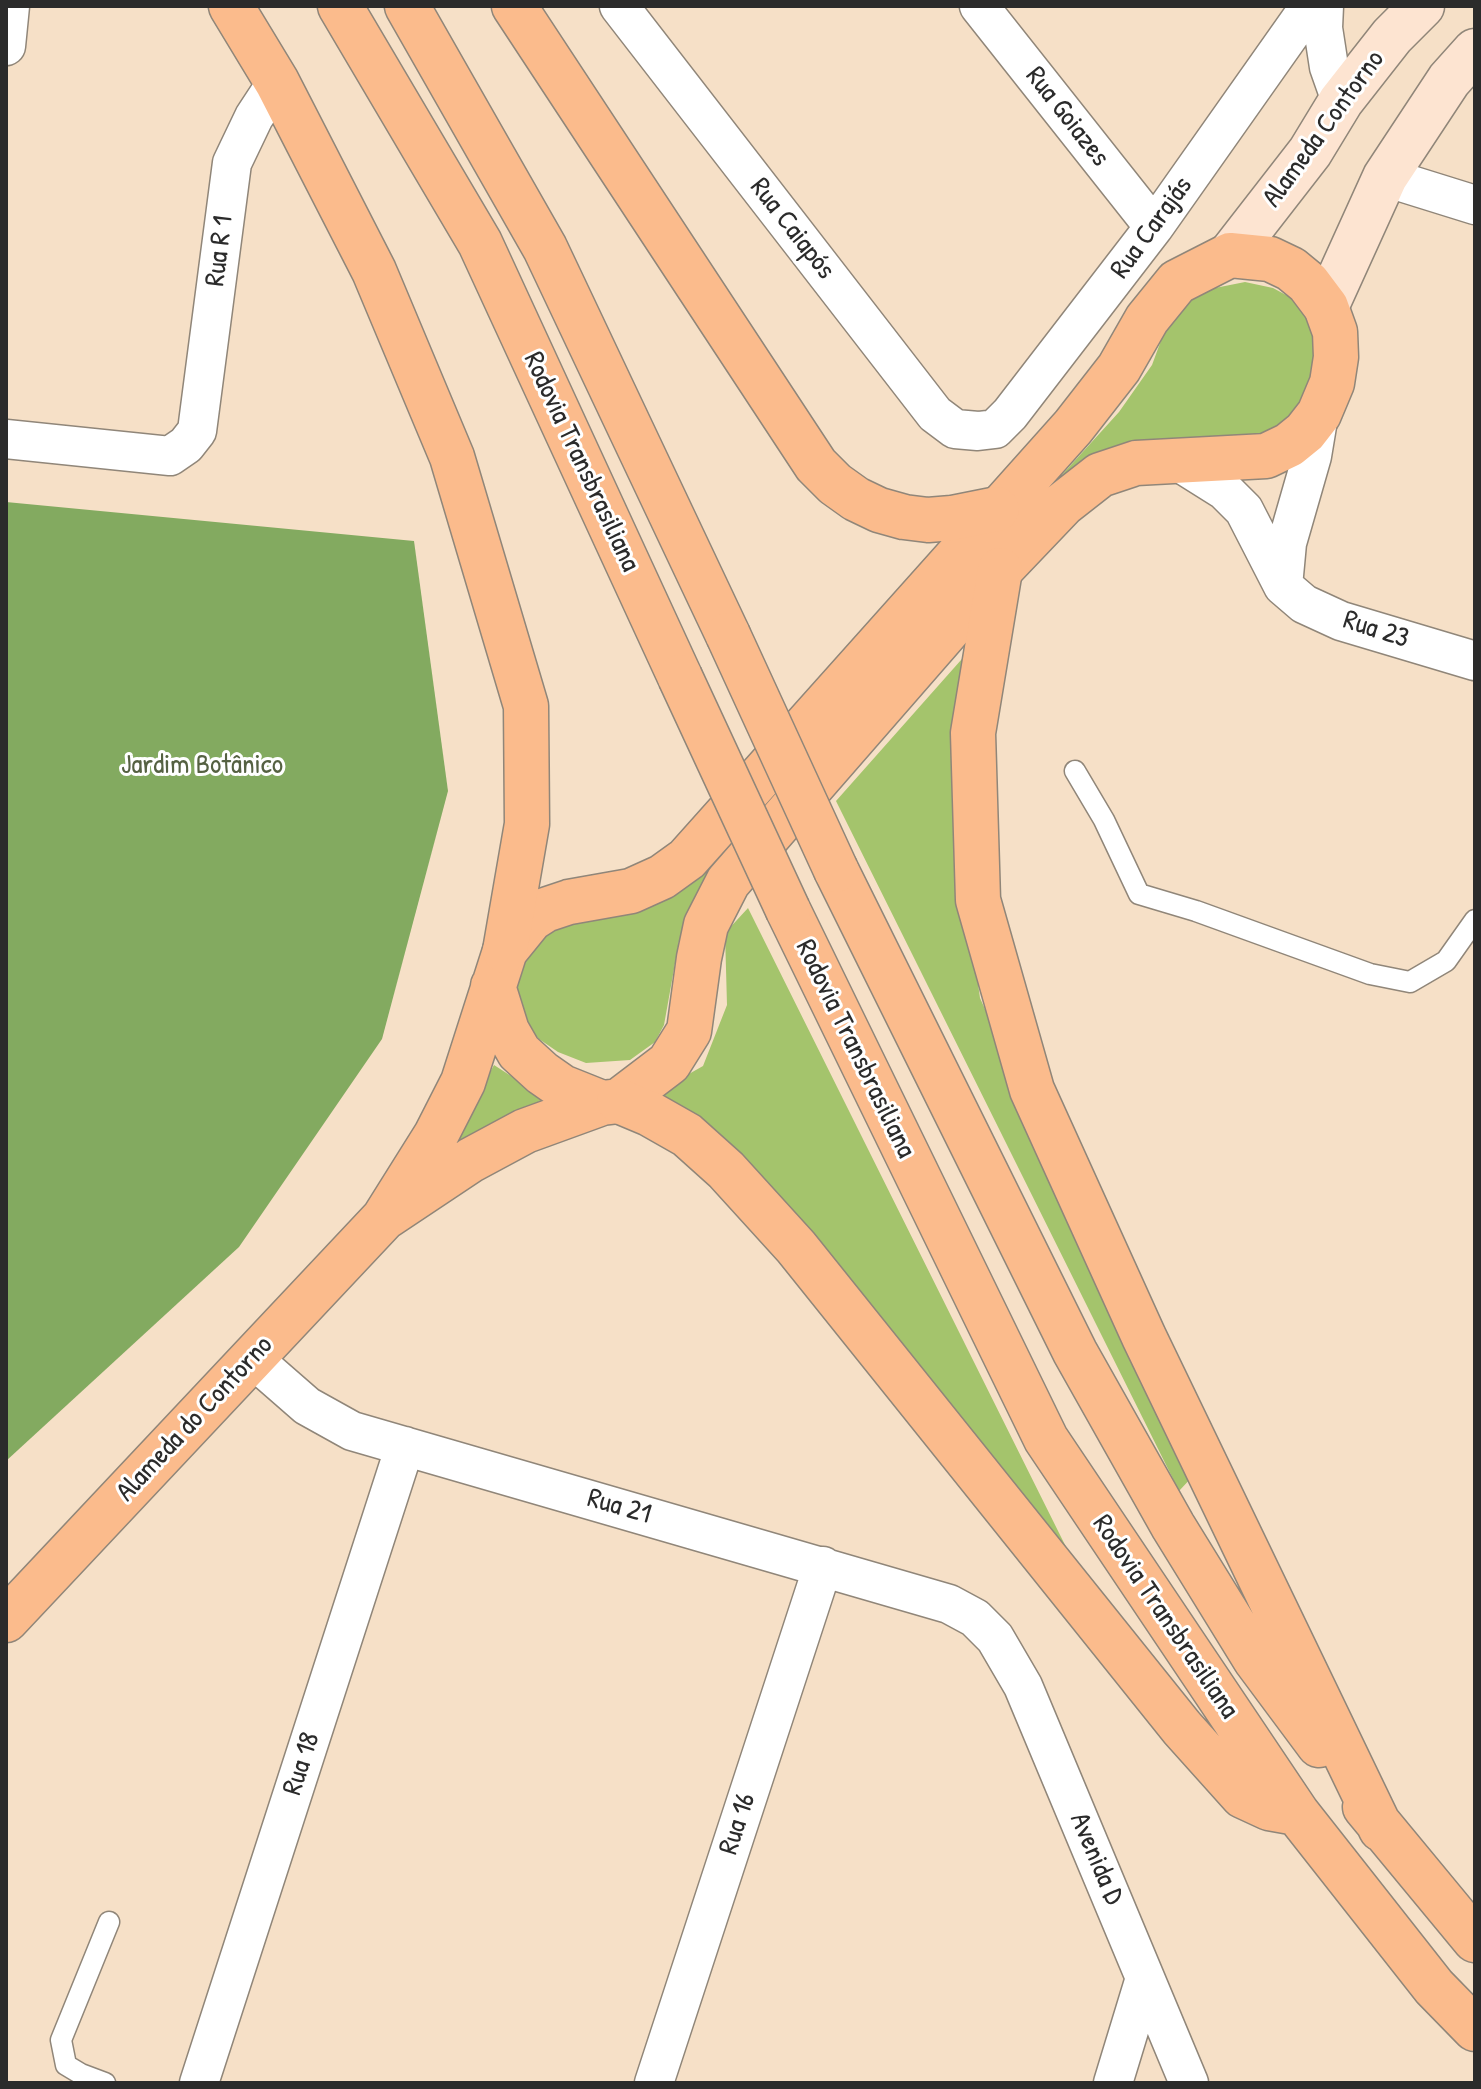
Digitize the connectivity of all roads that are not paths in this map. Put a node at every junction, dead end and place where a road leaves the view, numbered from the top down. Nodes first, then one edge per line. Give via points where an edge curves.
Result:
1 (10, 6) edge
2 (231, 6) edge
3 (340, 6) edge
4 (407, 6) edge
5 (514, 6) edge
6 (619, 6) edge
7 (979, 6) edge
8 (1310, 6) edge
9 (1324, 6) edge
10 (1422, 6) edge
11 (1475, 41) edge
12 (6, 46) edge
13 (1462, 65) edge
14 (277, 82) junction
15 (1341, 101) junction
16 (1385, 177) junction
17 (1475, 205) edge
18 (1154, 227) junction
19 (1230, 255) junction
20 (1326, 307) junction
21 (1319, 414) junction
22 (978, 431) joint
23 (6, 439) edge
24 (1174, 459) junction
25 (997, 509) junction
26 (1000, 570) junction
27 (1283, 586) junction
28 (1475, 661) edge
29 (1075, 771) dead end
30 (1475, 920) edge
31 (499, 969) junction
32 (610, 1102) junction
33 (384, 1218) junction
34 (252, 1358) junction
35 (405, 1446) junction
36 (823, 1566) junction
37 (6, 1620) edge
38 (995, 1638) joint
39 (1297, 1813) junction
40 (1381, 1829) junction
41 (109, 1922) dead end
42 (1475, 1940) edge
43 (1145, 1978) junction
44 (1434, 1987) junction
45 (1475, 2029) edge
46 (1475, 2060) edge
47 (105, 2083) edge
48 (199, 2083) edge
49 (654, 2083) edge
50 (1113, 2083) edge
51 (1189, 2083) edge

1 - 12 street
2 - 14 main road
3 - 39 main road, Rodovia Transbrasiliana, bridge via 480,243 788,910 1046,1439
4 - 40 main road, Rodovia Transbrasiliana, bridge via 545,248 836,870 1075,1352 1255,1659
5 - 25 main road via 825,474 856,499 904,517 952,518
6 - 22 street, Rua Caiapós via 935,414 955,429
7 - 18 street, Rua Goiazes
8 - 18 street, Rua Carajás
9 - 15 street via 1329,67
10 - 15 main road, Alameda Contorno
11 - 13 main road
13 - 16 main road
14 - 23 street, Rua R 1 via 232,163 197,431 170,456
14 - 31 main road via 374,271 452,457 526,706 527,824
15 - 19 main road, Alameda Contorno via 1310,152
16 - 17 street
16 - 20 main road
18 - 22 street, Rua Carajás via 1010,414 995,429
19 - 20 main road via 1270,259 1291,269
19 - 25 main road via 1177,282 1073,427
20 - 21 main road via 1336,357
21 - 24 main road, Alameda do Contorno via 1289,445 1266,456
21 - 27 street via 1287,543
24 - 26 main road, Alameda do Contorno via 1136,463 1100,475 1063,504
24 - 27 street, Rua 23 via 1225,491 1244,510
25 - 31 main road via 687,859 631,891 545,910 531,919
26 - 32 main road, Alameda do Contorno via 728,882 706,925 689,1031 669,1063
26 - 40 main road via 973,733 978,900 1032,1090 1144,1337
27 - 28 street, Rua 23 via 1304,604 1341,621
29 - 30 lane via 1139,894 1370,974 1410,982 1446,961
31 - 32 main road via 507,1031 519,1052 562,1087
31 - 33 main road, Alameda do Contorno via 463,1082
32 - 33 main road, Alameda do Contorno via 525,1131
32 - 39 main road via 650,1114 687,1135 726,1170 796,1247 1182,1728 1243,1796
33 - 34 main road, Alameda do Contorno
34 - 35 street, Rua 21 via 307,1406 352,1431
34 - 37 main road, Alameda do Contorno
35 - 36 street, Rua 21
35 - 48 street, Rua 18
36 - 38 street, Rua 21 via 949,1604 975,1618
36 - 49 street, Rua 16
38 - 43 street, Avenida D via 1023,1686
39 - 44 main road, Rodovia Transbrasiliana
40 - 42 main road, Rodovia Transbrasiliana
41 - 47 lane via 61,2040 66,2065
43 - 50 street
43 - 51 street, Avenida D
44 - 45 main road, Rodovia Transbrasiliana
44 - 46 main road

